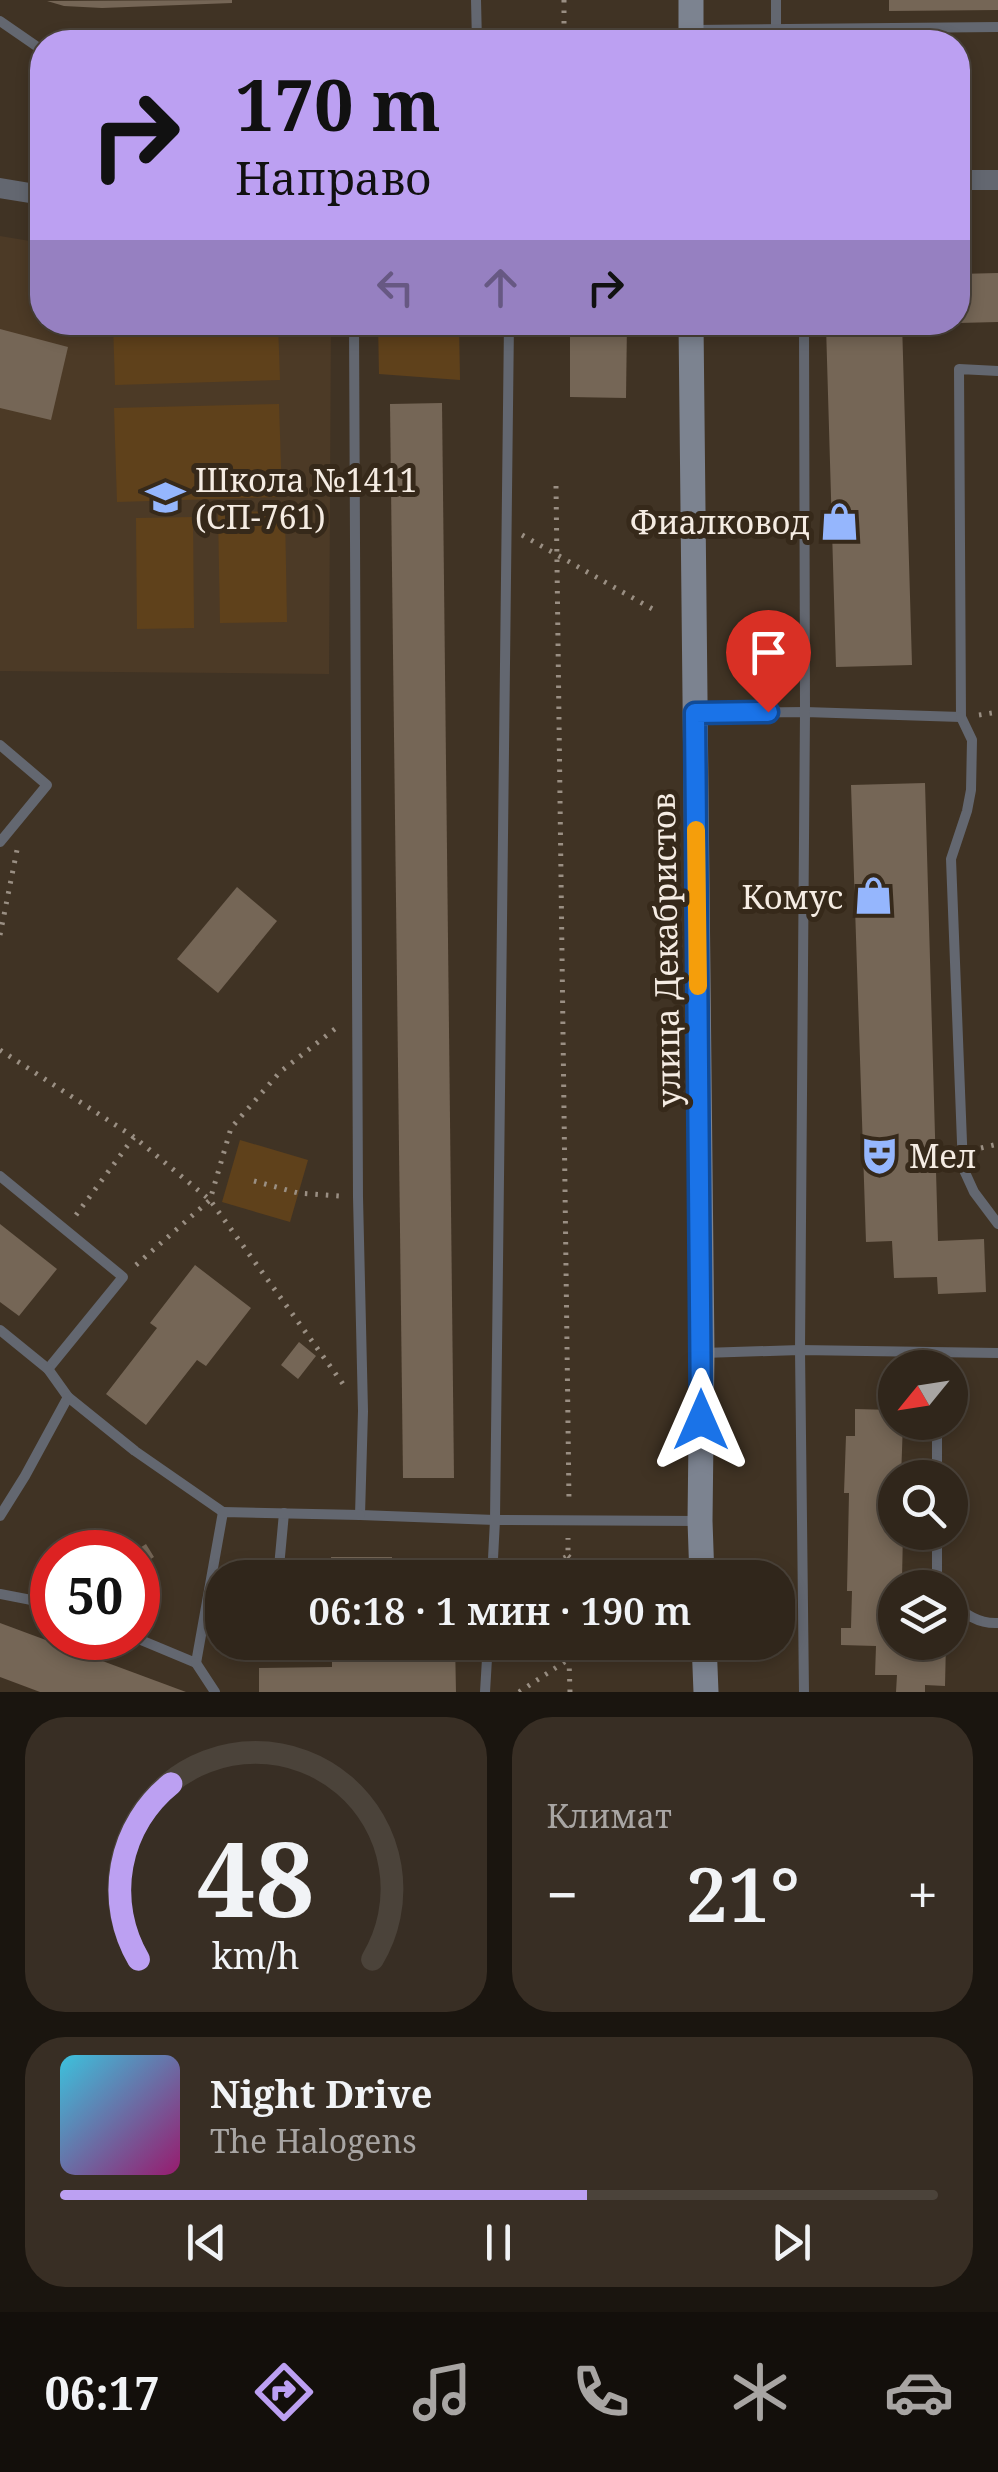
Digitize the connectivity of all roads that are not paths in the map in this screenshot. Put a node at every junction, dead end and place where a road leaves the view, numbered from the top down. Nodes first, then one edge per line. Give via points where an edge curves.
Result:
1 (476, 0) edge
2 (690, 0) edge
3 (776, 0) edge
4 (0, 21) edge
5 (998, 27) edge
6 (776, 29) junction
7 (477, 30) edge
8 (691, 30) edge
9 (764, 30) edge
10 (30, 42) edge
11 (970, 180) edge
12 (998, 180) edge
13 (0, 188) edge
14 (30, 193) edge
15 (354, 335) edge
16 (509, 335) edge
17 (690, 335) edge
18 (804, 335) edge
19 (998, 371) edge
20 (805, 712) junction
21 (695, 713) junction
22 (961, 717) junction
23 (0, 745) edge
24 (0, 842) edge
25 (0, 1176) edge
26 (998, 1224) edge
27 (0, 1330) edge
28 (800, 1350) junction
29 (878, 1351) edge
30 (702, 1353) junction
31 (968, 1353) edge
32 (998, 1353) edge
33 (48, 1369) junction
34 (68, 1397) junction
35 (223, 1512) junction
36 (284, 1513) junction
37 (360, 1514) junction
38 (0, 1516) edge
39 (495, 1520) junction
40 (700, 1521) junction
41 (280, 1560) edge
42 (493, 1560) edge
43 (701, 1560) edge
44 (0, 1594) edge
45 (30, 1600) edge
46 (968, 1616) edge
47 (998, 1623) edge
48 (160, 1648) edge
49 (487, 1660) edge
50 (705, 1660) edge
51 (196, 1664) junction
52 (216, 1692) edge
53 (485, 1692) edge
54 (706, 1692) edge
55 (804, 1692) edge

1 - 7 lane
2 - 8 main road
3 - 6 lane
4 - 10 lane
5 - 6 lane
6 - 9 lane
11 - 12 street
13 - 14 street
15 - 37 lane
16 - 39 lane
17 - 21 main road, улица Декабристов
18 - 20 lane
19 - 22 lane via 959,370
20 - 21 lane
20 - 22 lane
20 - 28 lane
21 - 30 main road, улица Декабристов
22 - 26 lane via 972,740 969,800 951,859 963,1168
23 - 24 lane via 47,785
25 - 33 lane via 123,1277
27 - 33 lane
28 - 29 lane
28 - 30 lane
28 - 55 lane
30 - 40 main road, улица Декабристов
31 - 32 lane
33 - 34 lane
34 - 35 lane
34 - 38 lane
35 - 36 lane
35 - 51 lane
36 - 37 lane
36 - 41 lane
37 - 39 lane
39 - 40 lane
39 - 42 lane
40 - 43 main road, улица Декабристов
44 - 45 lane
46 - 47 lane
48 - 51 lane
49 - 53 lane
50 - 54 main road
51 - 52 lane

